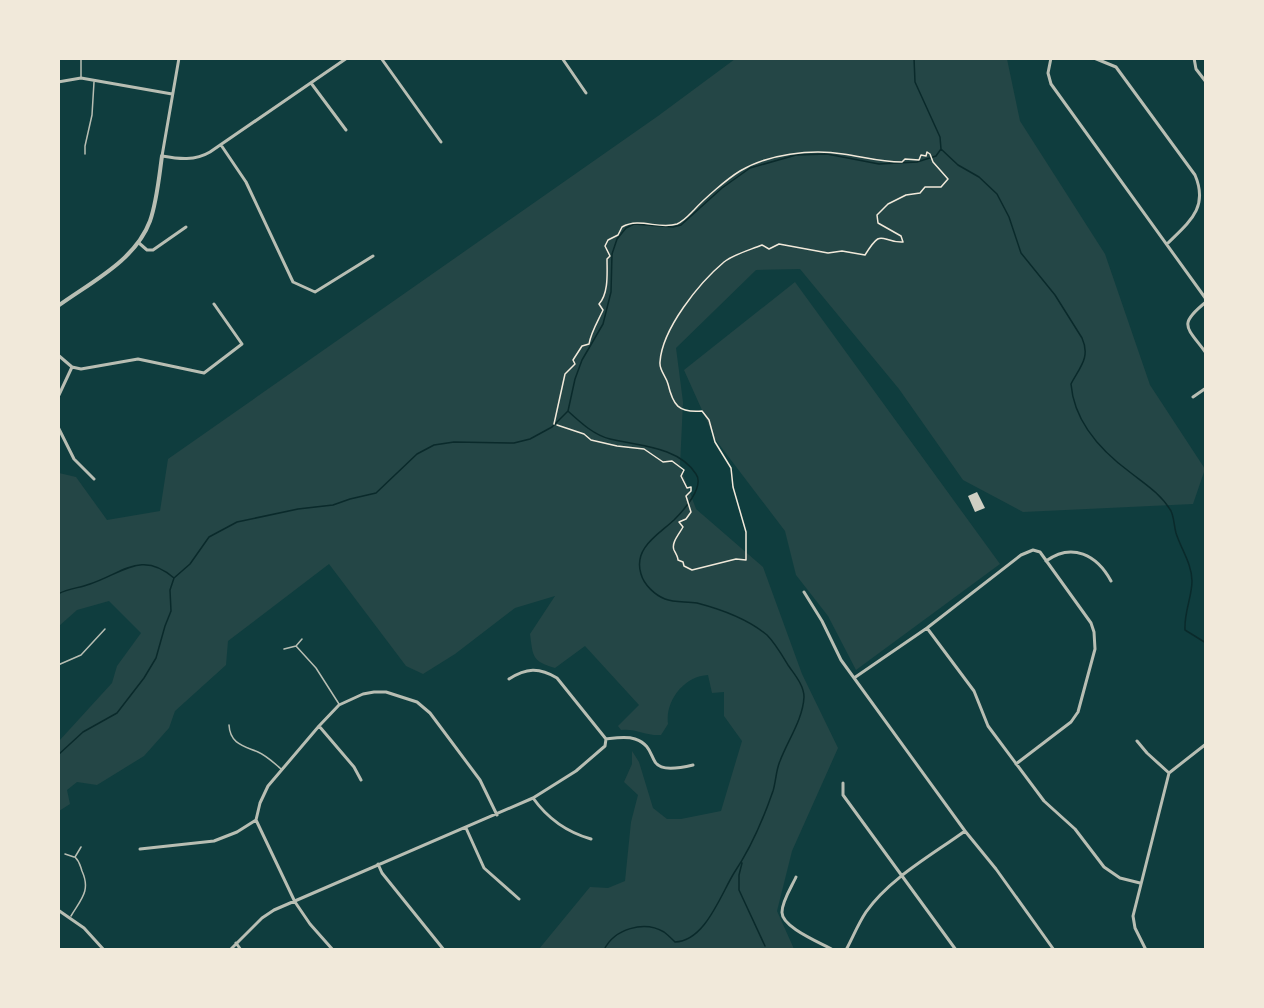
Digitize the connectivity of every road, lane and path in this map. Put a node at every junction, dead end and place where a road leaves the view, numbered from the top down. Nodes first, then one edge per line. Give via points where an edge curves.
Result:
1 (81, 58) edge
2 (179, 58) edge
3 (347, 58) edge
4 (381, 58) edge
5 (562, 58) edge
6 (1051, 58) edge
7 (1094, 58) edge
8 (1194, 58) edge
9 (81, 78) junction
10 (94, 81) junction
11 (58, 82) edge
12 (1206, 82) edge
13 (311, 83) junction
14 (586, 93) dead end
15 (172, 94) junction
16 (346, 130) dead end
17 (441, 142) dead end
18 (221, 145) junction
19 (85, 154) dead end
20 (162, 156) junction
21 (186, 227) dead end
22 (139, 243) junction
23 (1167, 244) junction
24 (373, 256) dead end
25 (1206, 300) edge
26 (214, 304) dead end
27 (58, 306) edge
28 (1206, 353) edge
29 (58, 355) edge
30 (72, 367) junction
31 (1206, 388) edge
32 (58, 397) edge
33 (1193, 397) dead end
34 (555, 425) joint
35 (58, 427) edge
36 (94, 479) dead end
37 (1046, 561) junction
38 (1111, 581) dead end
39 (804, 592) dead end
40 (927, 628) junction
41 (105, 629) dead end
42 (302, 639) dead end
43 (296, 646) junction
44 (284, 649) dead end
45 (58, 665) edge
46 (854, 678) junction
47 (509, 679) dead end
48 (339, 705) junction
49 (229, 725) dead end
50 (319, 726) junction
51 (606, 739) junction
52 (1137, 741) dead end
53 (1206, 744) edge
54 (1016, 764) junction
55 (693, 765) dead end
56 (282, 770) junction
57 (1169, 773) junction
58 (361, 780) dead end
59 (843, 783) dead end
60 (533, 798) junction
61 (497, 815) junction
62 (256, 820) junction
63 (466, 828) junction
64 (965, 831) junction
65 (591, 839) dead end
66 (81, 847) dead end
67 (140, 849) dead end
68 (65, 854) dead end
69 (75, 858) junction
70 (378, 864) junction
71 (904, 876) junction
72 (796, 877) dead end
73 (1140, 883) junction
74 (519, 899) dead end
75 (296, 902) junction
76 (58, 910) edge
77 (70, 917) junction
78 (236, 943) junction
79 (104, 950) edge
80 (230, 950) edge
81 (241, 950) edge
82 (333, 950) edge
83 (444, 950) edge
84 (833, 950) edge
85 (846, 950) edge
86 (956, 950) edge
87 (1054, 950) edge
88 (1146, 950) edge

1 - 9 lane
2 - 15 street
3 - 13 street
4 - 17 street
5 - 14 street
6 - 23 street via 1051,84
7 - 23 street via 1116,67 1195,175 1200,207
8 - 12 street via 1196,69
9 - 10 street
9 - 11 street
10 - 15 street
10 - 19 lane
13 - 16 street
13 - 18 street
15 - 20 street
18 - 20 street via 196,158
18 - 24 street via 246,182 293,282 315,292
20 - 22 street via 152,215
21 - 22 street via 153,250
22 - 27 street
23 - 25 street
25 - 28 street via 1187,320 1188,329
26 - 30 street via 242,344 204,373 138,359 87,369
29 - 30 street
30 - 32 street
31 - 33 street
34 - 34 path via 565,374 575,364 573,360 582,346 589,344 603,310 599,304 603,300 610,256 605,246 622,226 636,222 678,224 740,171 793,153 842,153 879,162 902,162 919,160 927,152 948,179 941,187 925,187 920,193 888,204 877,215 878,223 901,236 903,242 882,237 874,241 865,255 779,244 769,249 762,244 726,261 697,290 665,336 659,364 672,401 686,411 702,411 731,468 746,532 746,560 729,560 692,570 684,566 673,548 683,526 679,522 690,512 686,496 691,487 687,488 681,476 684,470 644,449 591,440
35 - 36 street via 74,459
37 - 38 street via 1062,554 1084,554 1097,561
37 - 40 street via 1040,552 1027,551
37 - 54 street via 1091,623 1095,649 1075,718
39 - 46 street
40 - 46 street
40 - 54 street via 974,691 988,726
41 - 45 lane via 81,656
42 - 43 lane
43 - 44 lane
43 - 48 lane via 316,668
46 - 64 street
47 - 51 street via 532,669 557,678
48 - 50 street
48 - 61 street via 374,692 417,702 430,713 480,780
49 - 56 lane via 230,733 242,747 258,752
50 - 56 street
50 - 58 street
51 - 55 street via 637,740 645,745 653,761 667,769
51 - 60 street via 601,750 576,771
52 - 57 street
53 - 57 street
54 - 73 street via 1104,867 1120,878
56 - 62 street via 262,796
57 - 73 street
59 - 71 street via 843,795
60 - 61 street
60 - 65 street via 561,826
61 - 63 street
62 - 67 street via 214,841
62 - 75 street
63 - 70 street
63 - 74 street via 484,868
64 - 71 street
64 - 87 street
66 - 69 lane
68 - 69 lane
69 - 77 lane via 87,885
70 - 75 street
70 - 83 street
71 - 85 street via 868,910
71 - 86 street
72 - 84 street via 783,905 783,918 796,930
73 - 88 street via 1133,916
75 - 78 street via 262,918
75 - 82 street
76 - 77 street
77 - 79 street
78 - 80 street
78 - 81 street

